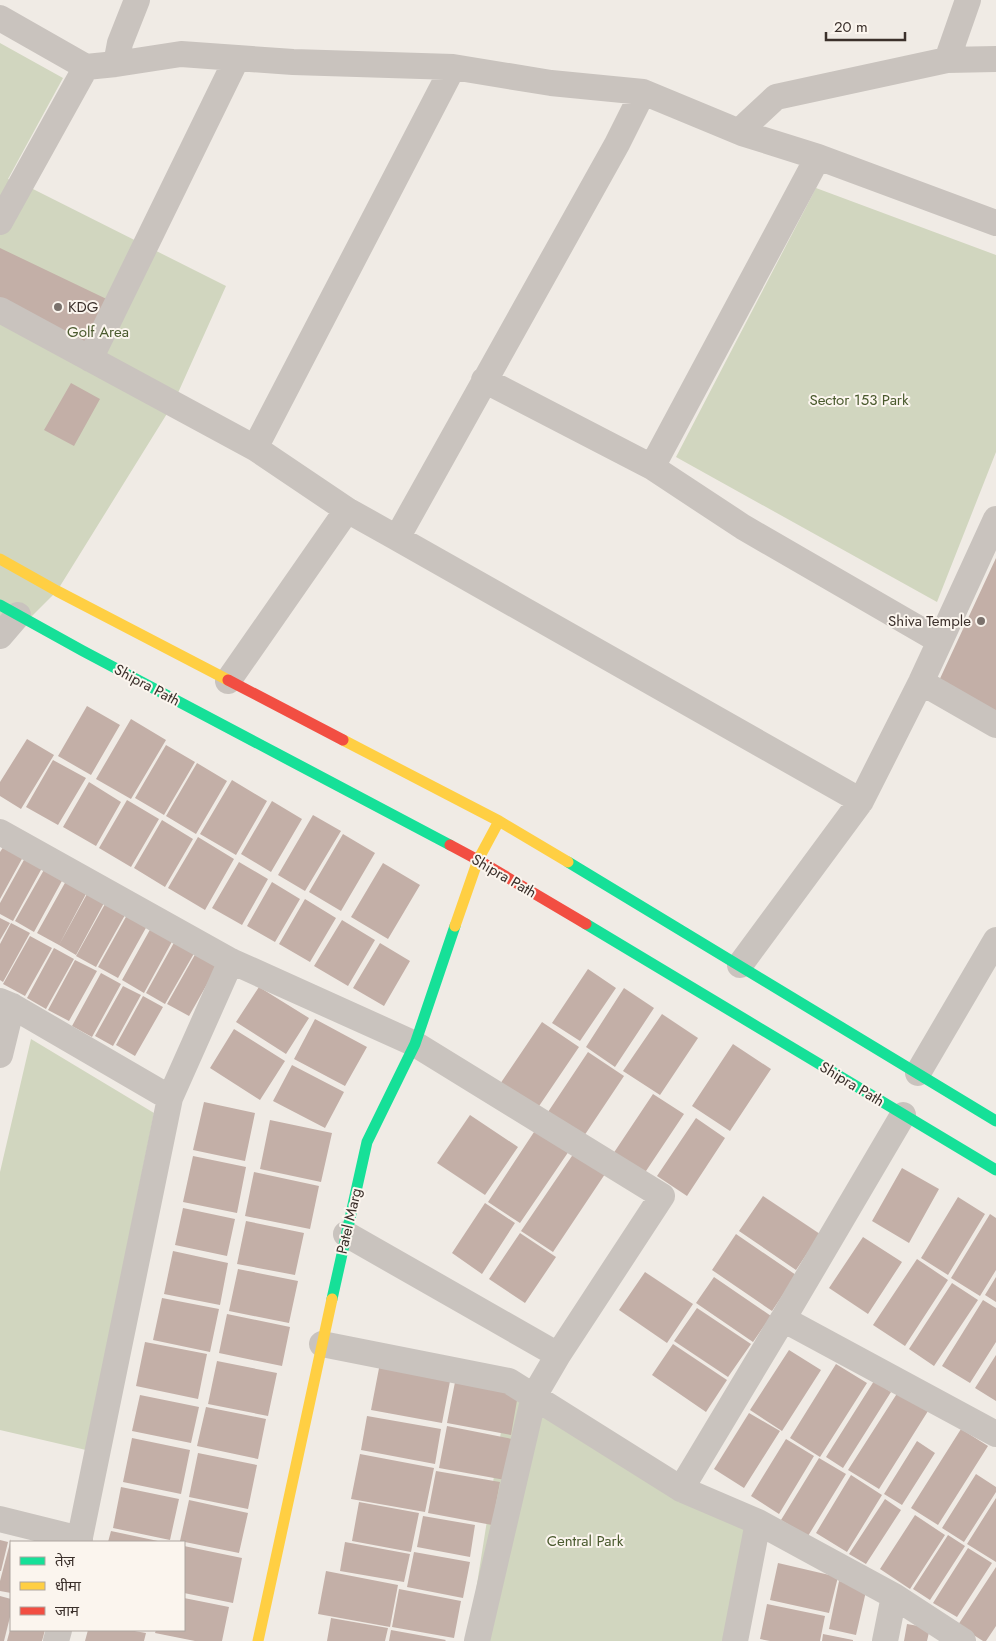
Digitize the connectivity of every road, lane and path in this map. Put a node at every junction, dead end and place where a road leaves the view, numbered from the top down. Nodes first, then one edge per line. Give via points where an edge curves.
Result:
1 (137, 0) edge
2 (968, 0) edge
3 (0, 18) edge
4 (237, 58) junction
5 (947, 60) junction
6 (996, 60) edge
7 (116, 64) junction
8 (86, 67) junction
9 (453, 67) junction
10 (643, 92) junction
11 (742, 133) junction
12 (818, 157) junction
13 (0, 222) edge
14 (996, 223) edge
15 (0, 310) edge
16 (90, 359) junction
17 (484, 380) junction
18 (255, 448) junction
19 (652, 467) junction
20 (347, 510) junction
21 (996, 519) edge
22 (398, 538) junction
23 (0, 559) edge
24 (9, 610) edge
25 (0, 636) edge
26 (940, 641) junction
27 (228, 681) junction
28 (921, 682) junction
29 (996, 725) edge
30 (861, 801) junction
31 (499, 821) junction
32 (0, 832) edge
33 (478, 860) junction
34 (996, 940) edge
35 (231, 961) junction
36 (740, 965) junction
37 (6, 1004) edge
38 (415, 1044) junction
39 (0, 1055) edge
40 (918, 1073) junction
41 (170, 1098) junction
42 (903, 1115) junction
43 (996, 1121) edge
44 (996, 1170) edge
45 (346, 1234) junction
46 (783, 1319) junction
47 (322, 1344) junction
48 (558, 1355) junction
49 (534, 1396) junction
50 (996, 1434) edge
51 (681, 1489) junction
52 (0, 1519) edge
53 (758, 1522) junction
54 (79, 1540) edge
55 (894, 1596) junction
56 (258, 1641) edge
57 (477, 1641) edge
58 (735, 1641) edge
59 (885, 1641) edge
60 (963, 1641) edge

1 - 7 street via 120,43
2 - 5 street
3 - 8 street
4 - 7 street via 181,54
4 - 9 street
4 - 16 street
5 - 6 street
5 - 11 street via 776,97 747,124
7 - 8 street
8 - 13 street
9 - 10 street via 550,83
9 - 18 street
10 - 11 street
10 - 17 street
11 - 12 street
12 - 14 street
12 - 19 street
15 - 16 street
16 - 18 street
17 - 19 street
17 - 22 street
18 - 20 street
19 - 26 street via 743,527
20 - 22 street
20 - 27 street
21 - 26 street
22 - 30 street
23 - 27 street
24 - 25 street
24 - 33 street, Shipra Path
26 - 28 street
27 - 31 street
28 - 29 street
28 - 30 street
30 - 36 street
31 - 33 street, Patel Marg
31 - 36 street
32 - 35 street
33 - 38 street, Patel Marg
33 - 42 street, Shipra Path
34 - 40 street
35 - 38 street
35 - 41 street
36 - 40 street
37 - 39 street
37 - 41 street
38 - 45 street, Patel Marg via 367,1142
38 - 48 street via 662,1196
40 - 43 street
41 - 54 street
42 - 44 street, Shipra Path
42 - 46 street
45 - 47 street, Patel Marg
45 - 48 street
46 - 50 street
46 - 51 street
47 - 49 street via 509,1381
47 - 56 street, Patel Marg
48 - 49 street
49 - 51 street
49 - 57 street
51 - 53 street
52 - 54 street
53 - 55 street
53 - 58 street
55 - 59 street
55 - 60 street

